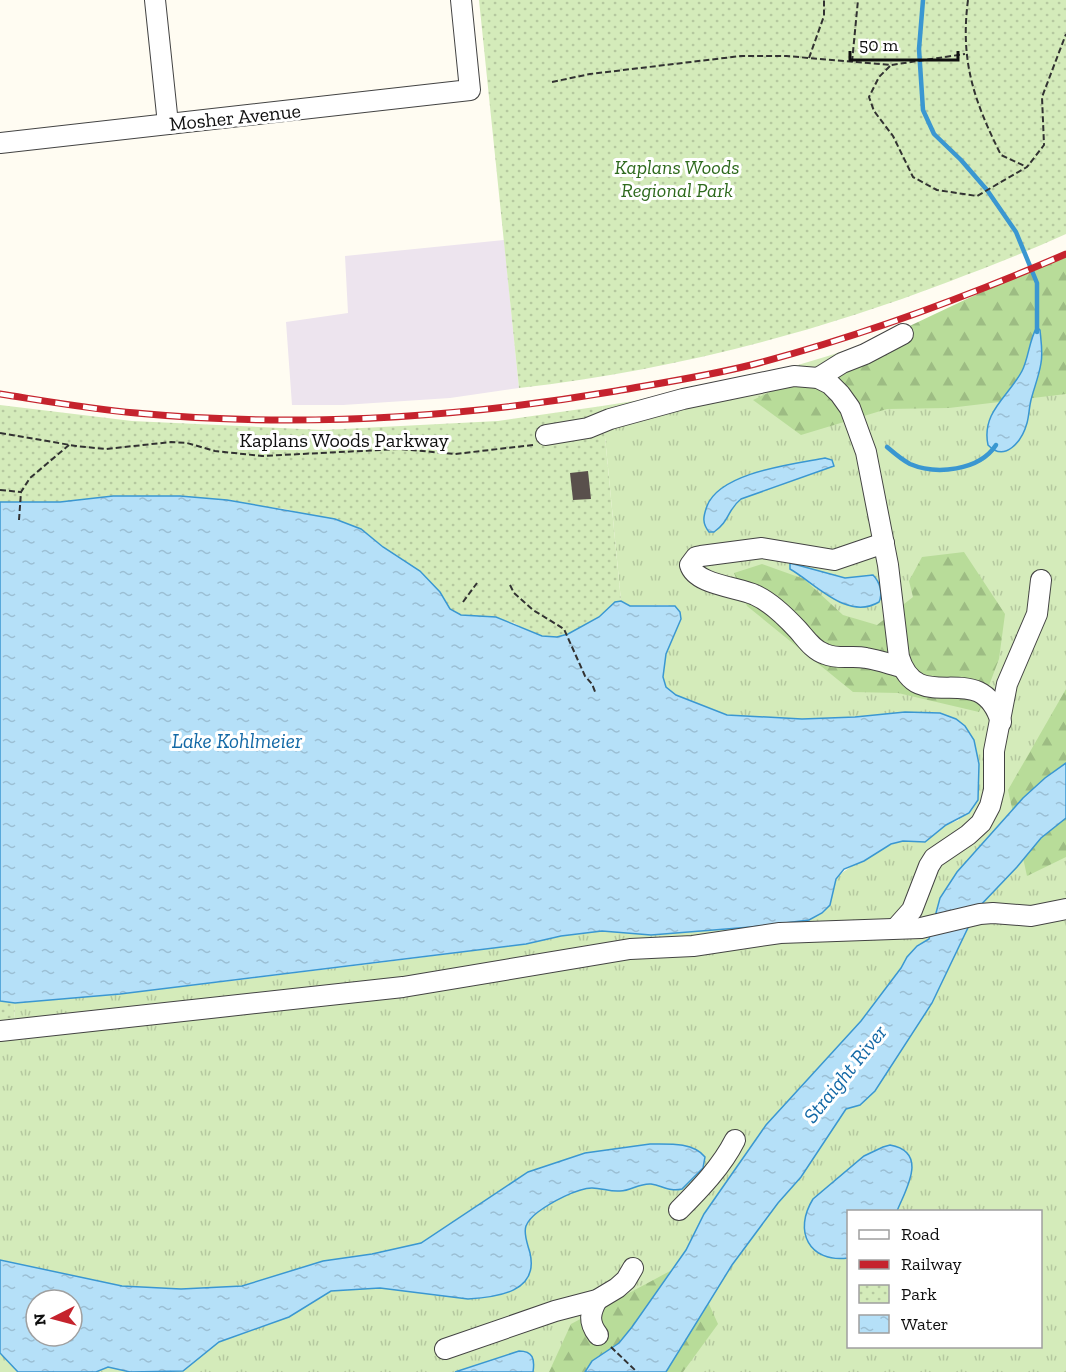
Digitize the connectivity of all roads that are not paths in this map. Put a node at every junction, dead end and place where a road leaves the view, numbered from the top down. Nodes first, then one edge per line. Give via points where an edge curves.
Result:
1 (155, 0) edge
2 (461, 0) edge
3 (168, 124) junction
4 (0, 144) edge
5 (903, 334) dead end
6 (818, 378) junction
7 (540, 440) road end
8 (884, 543) junction
9 (1041, 580) dead end
10 (902, 667) junction
11 (1001, 722) junction
12 (1066, 909) edge
13 (896, 928) junction
14 (0, 1030) edge
15 (730, 1148) dead end
16 (679, 1210) dead end
17 (633, 1268) dead end
18 (597, 1300) junction
19 (598, 1335) road end
20 (445, 1349) dead end

1 - 3 street
2 - 3 street, Mosher Avenue via 470,90
3 - 4 street, Mosher Avenue
5 - 6 street
6 - 7 street via 778,379 683,399
6 - 8 street via 830,384 850,408 866,452
8 - 10 street
8 - 10 street via 834,560 754,548 696,557 690,565 706,580 766,601 823,654 866,658
9 - 11 street via 1037,614 1007,684
10 - 11 street via 911,679 925,687 981,692 993,702
11 - 13 street via 994,751 994,790 986,814 968,835 934,858 912,910
12 - 13 street via 1031,916 980,914 921,928
13 - 14 street via 780,933 693,946 621,950 403,987
15 - 16 street
17 - 18 street via 617,1288
18 - 19 street via 590,1317
18 - 20 street

